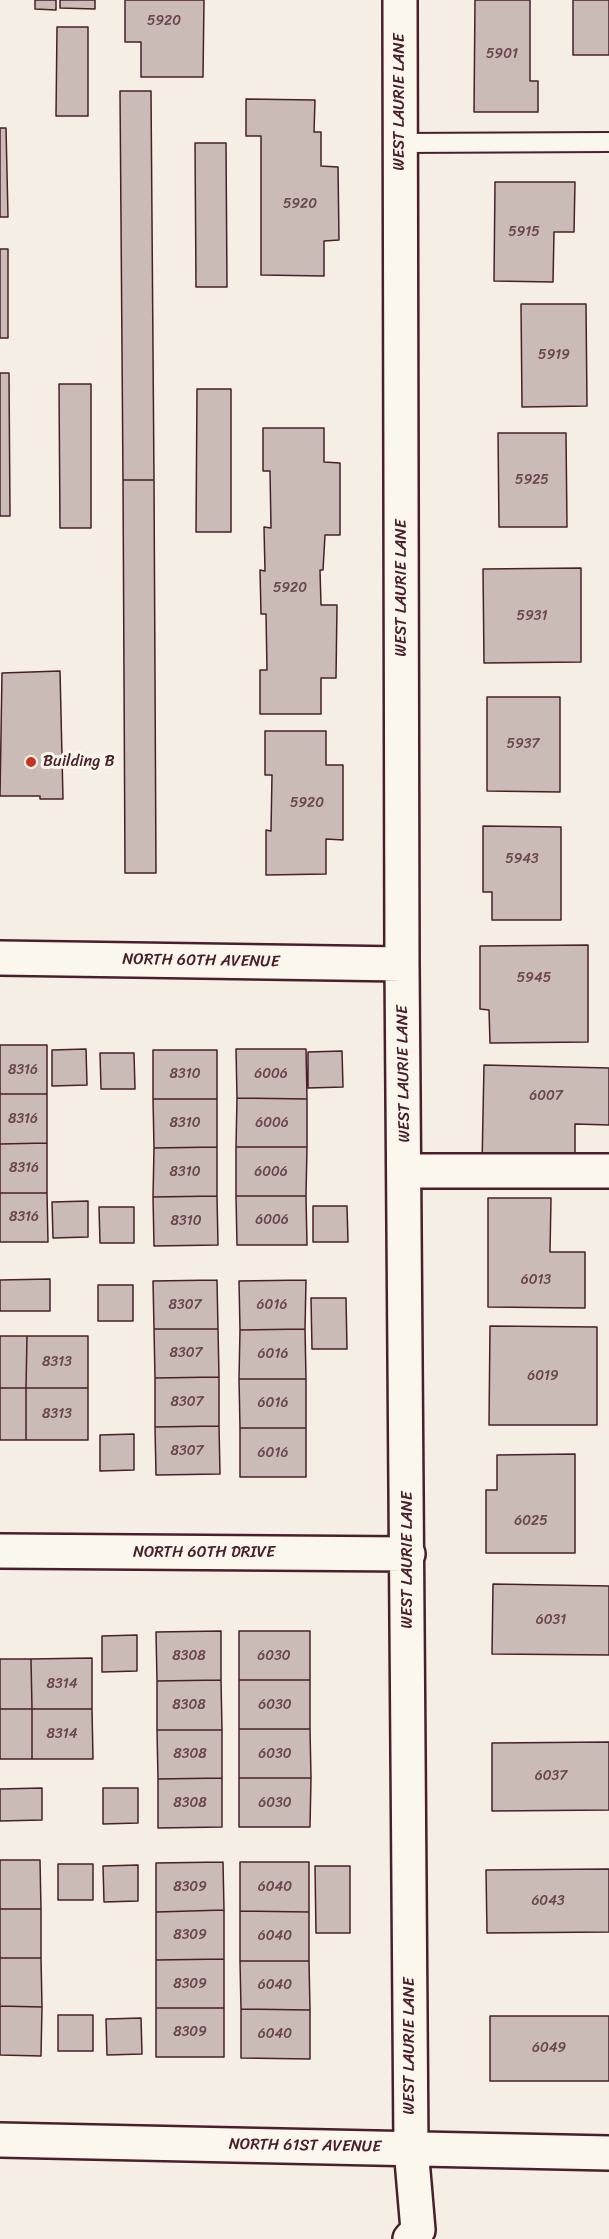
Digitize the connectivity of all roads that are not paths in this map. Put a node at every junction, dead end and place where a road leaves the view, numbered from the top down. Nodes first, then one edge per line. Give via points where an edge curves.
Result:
1 (400, 0) edge
2 (609, 142) edge
3 (400, 143) junction
4 (0, 958) edge
5 (402, 964) junction
6 (405, 1171) junction
7 (609, 1171) edge
8 (0, 1551) edge
9 (408, 1554) junction
10 (0, 2140) edge
11 (411, 2148) junction
12 (609, 2153) edge
13 (410, 2239) edge

1 - 3 street, WEST LAURIE LANE
2 - 3 lane
3 - 5 street, WEST LAURIE LANE
4 - 5 street, NORTH 60TH AVENUE
5 - 6 street, WEST LAURIE LANE
6 - 7 street
6 - 9 street, WEST LAURIE LANE
8 - 9 street, NORTH 60TH DRIVE
9 - 11 street, WEST LAURIE LANE
10 - 11 street, NORTH 61ST AVENUE
11 - 12 street, NORTH 61ST AVENUE
11 - 13 street, WEST LAURIE LANE via 418,2230

